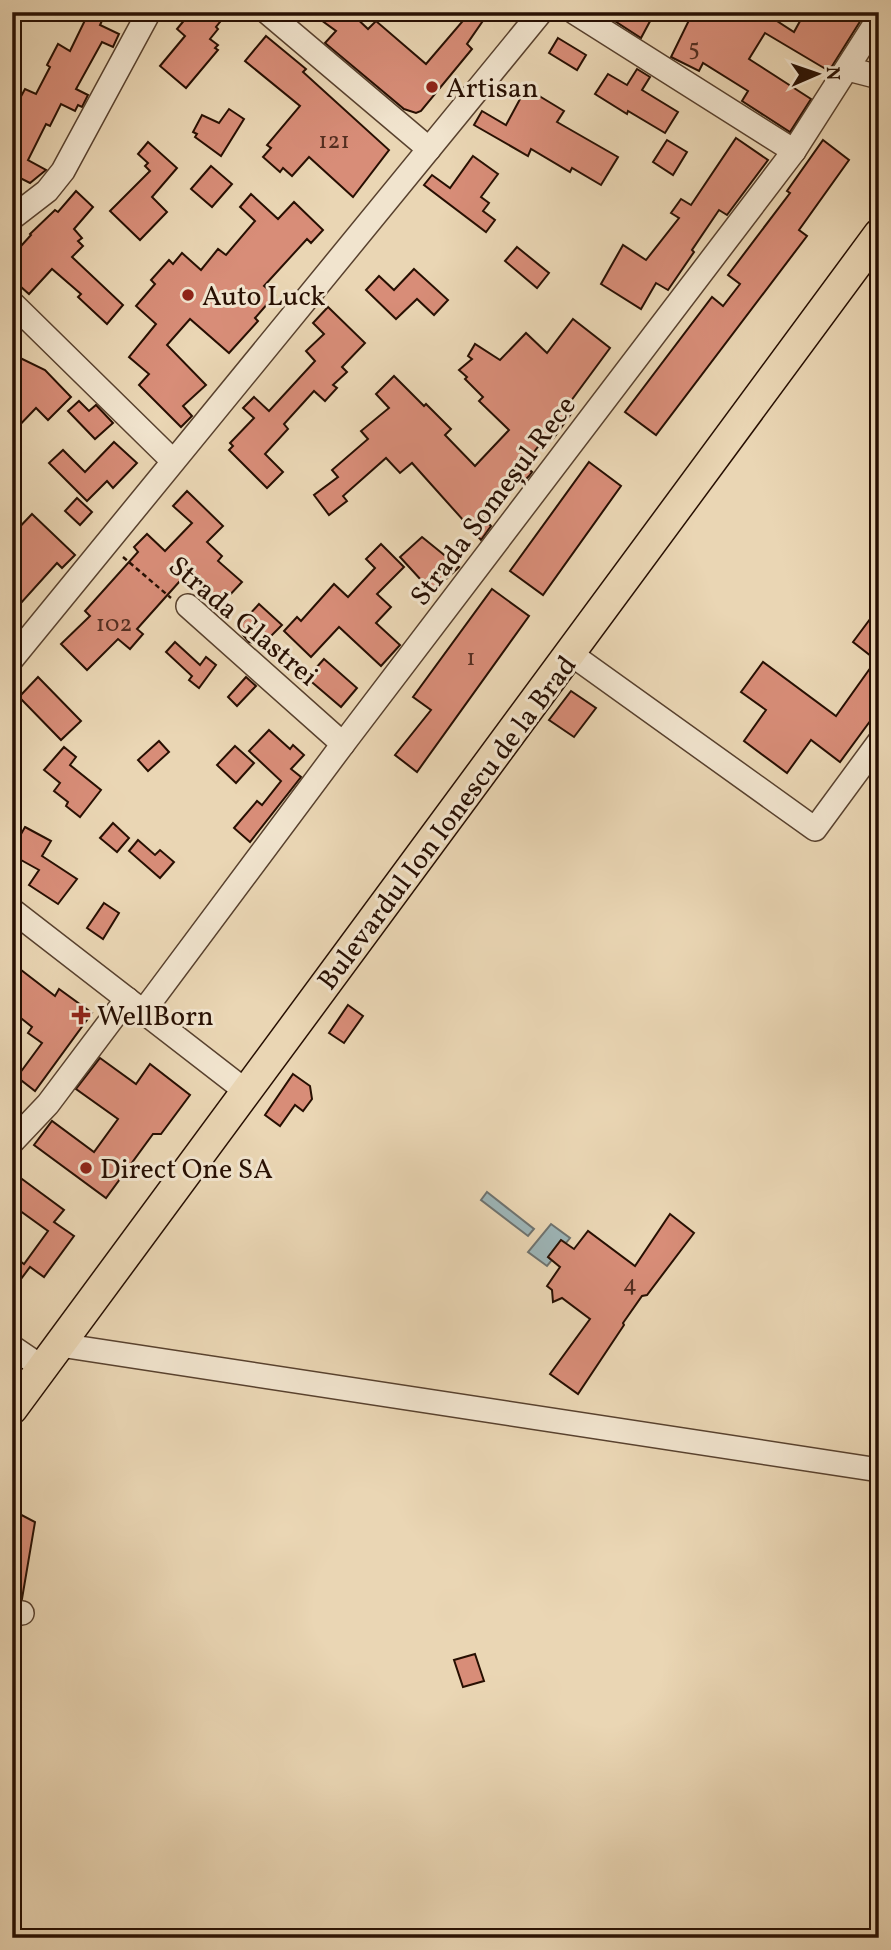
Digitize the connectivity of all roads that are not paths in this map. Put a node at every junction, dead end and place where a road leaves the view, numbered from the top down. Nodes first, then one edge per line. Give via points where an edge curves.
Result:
1 (149, 12) edge
2 (267, 12) edge
3 (541, 12) edge
4 (574, 12) edge
5 (879, 18) edge
6 (848, 69) junction
7 (879, 77) edge
8 (429, 149) junction
9 (794, 150) junction
10 (12, 218) edge
11 (879, 234) edge
12 (12, 303) edge
13 (173, 461) junction
14 (188, 606) road end
15 (571, 654) junction
16 (12, 659) edge
17 (879, 742) edge
18 (343, 744) junction
19 (12, 911) edge
20 (135, 1005) junction
21 (247, 1092) junction
22 (12, 1142) edge
23 (12, 1347) edge
24 (51, 1357) junction
25 (12, 1409) edge
26 (879, 1470) edge

1 - 10 street via 64,171
2 - 8 street
3 - 8 street
4 - 9 street
5 - 6 street, Strada Someșul Rece
6 - 7 street
6 - 9 street, Strada Someșul Rece
8 - 13 street
9 - 18 street, Strada Someșul Rece
11 - 15 main road, Bulevardul Ion Ionescu de la Brad
12 - 13 street
13 - 16 street
14 - 18 street, Strada Glastrei
15 - 17 street via 815,829
15 - 21 main road, Bulevardul Ion Ionescu de la Brad
18 - 20 street, Strada Someșul Rece
19 - 20 street
20 - 21 street
20 - 22 street, Strada Someșul Rece
21 - 24 main road, Bulevardul Ion Ionescu de la Brad
23 - 24 street
24 - 25 main road, Bulevardul Ion Ionescu de la Brad
24 - 26 street

